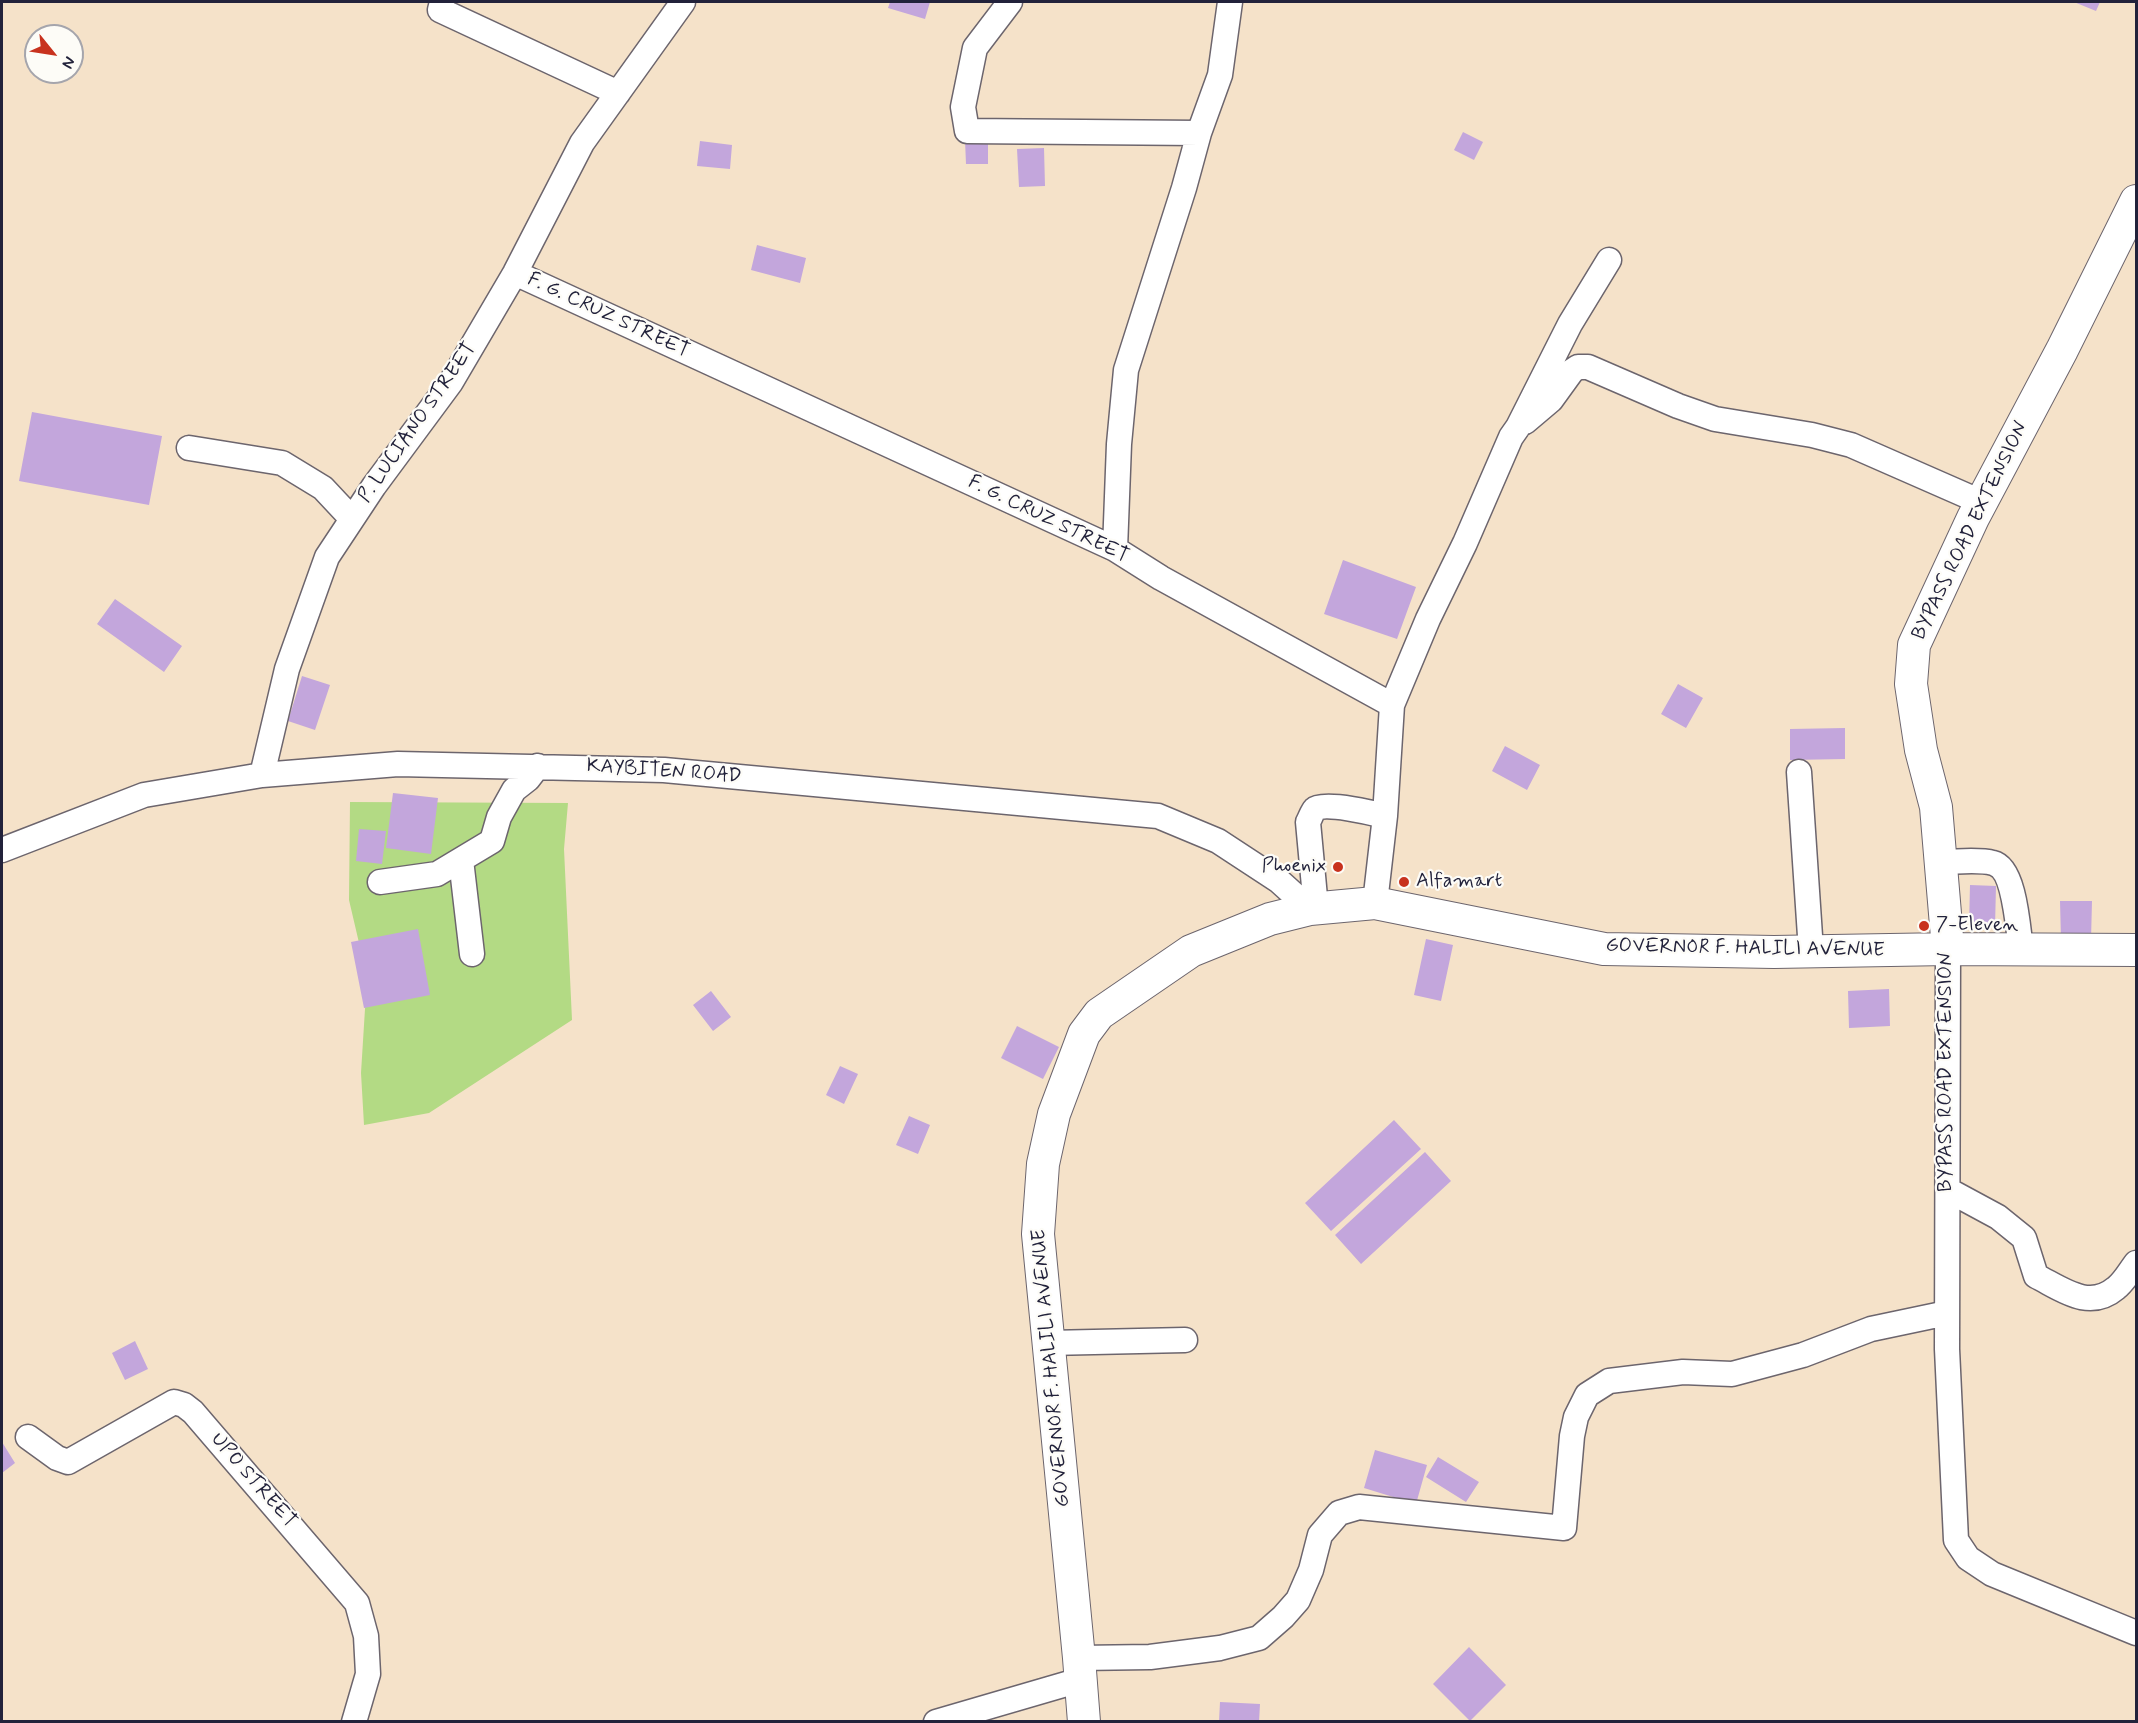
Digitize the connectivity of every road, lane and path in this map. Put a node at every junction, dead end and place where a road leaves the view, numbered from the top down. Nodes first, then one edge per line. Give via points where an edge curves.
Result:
1 (442, 2) edge
2 (682, 2) edge
3 (1010, 2) edge
4 (1230, 2) edge
5 (618, 93) junction
6 (1199, 133) junction
7 (2136, 201) edge
8 (1609, 260) dead end
9 (515, 273) junction
10 (1518, 427) junction
11 (189, 448) dead end
12 (1981, 502) junction
13 (352, 519) junction
14 (1115, 549) junction
15 (1392, 705) junction
16 (538, 766) junction
17 (1799, 772) dead end
18 (262, 775) junction
19 (1385, 816) junction
20 (2, 850) edge
21 (461, 860) junction
22 (1941, 862) junction
23 (380, 882) dead end
24 (1375, 903) junction
25 (1313, 908) junction
26 (2021, 949) junction
27 (1948, 950) junction
28 (2136, 950) edge
29 (1811, 951) junction
30 (472, 954) dead end
31 (1947, 1190) junction
32 (2136, 1263) edge
33 (1947, 1313) junction
34 (1185, 1340) dead end
35 (1048, 1343) junction
36 (28, 1437) dead end
37 (2136, 1633) edge
38 (1080, 1669) junction
39 (354, 1722) edge
40 (936, 1722) edge
41 (1084, 1722) edge

1 - 5 street via 440,10
2 - 5 street, P. LUCIANO STREET
3 - 6 street via 975,48 963,106 967,131
4 - 6 street via 1220,75
5 - 9 street, P. LUCIANO STREET via 582,143
6 - 14 street via 1126,370
7 - 12 main road, BYPASS ROAD EXTENSION
8 - 10 street via 1570,324
9 - 13 street, P. LUCIANO STREET via 452,382
9 - 14 street, F. G. CRUZ STREET
10 - 12 street via 1551,400 1572,371 1588,367 1715,419 1851,445
10 - 15 street
11 - 13 street via 282,463 323,488
12 - 22 main road, BYPASS ROAD EXTENSION via 1914,645 1911,684 1921,750 1936,807
13 - 18 street, P. LUCIANO STREET via 327,557 287,669
14 - 15 street, F. G. CRUZ STREET
15 - 19 street
16 - 18 street, KAYBITEN ROAD via 398,764
16 - 21 street via 514,789 492,841
16 - 25 street, KAYBITEN ROAD via 664,770 1158,816 1218,841 1280,881
17 - 29 street
18 - 20 street, KAYBITEN ROAD via 144,795
19 - 24 street
19 - 25 street via 1337,807 1314,809 1308,822
21 - 23 street via 437,874
21 - 30 street
22 - 26 street via 1993,863 2004,870 2012,890
22 - 27 main road, BYPASS ROAD EXTENSION
24 - 25 main road, GOVERNOR F. HALILI AVENUE
24 - 29 main road, GOVERNOR F. HALILI AVENUE via 1604,949
25 - 35 main road, GOVERNOR F. HALILI AVENUE via 1270,919 1191,951 1099,1014 1084,1034 1054,1114 1043,1164 1038,1234
26 - 27 main road, GOVERNOR F. HALILI AVENUE
26 - 28 main road, GOVERNOR F. HALILI AVENUE
27 - 29 main road, GOVERNOR F. HALILI AVENUE
27 - 31 street, BYPASS ROAD EXTENSION
31 - 32 street via 1998,1217 2024,1238 2036,1276 2083,1299 2100,1298 2117,1288
31 - 33 street, BYPASS ROAD EXTENSION
33 - 37 street, BYPASS ROAD EXTENSION via 1956,1540 1968,1558 1992,1574
33 - 38 street via 1871,1329 1732,1374 1683,1372 1609,1381 1587,1395 1576,1417 1564,1528 1359,1507 1339,1513 1320,1535 1298,1600 1259,1638 1220,1648
34 - 35 street
35 - 38 main road, GOVERNOR F. HALILI AVENUE
36 - 39 street, UPO STREET via 68,1462 174,1402 193,1412 357,1603 366,1636 368,1674
38 - 40 street
38 - 41 main road, GOVERNOR F. HALILI AVENUE

